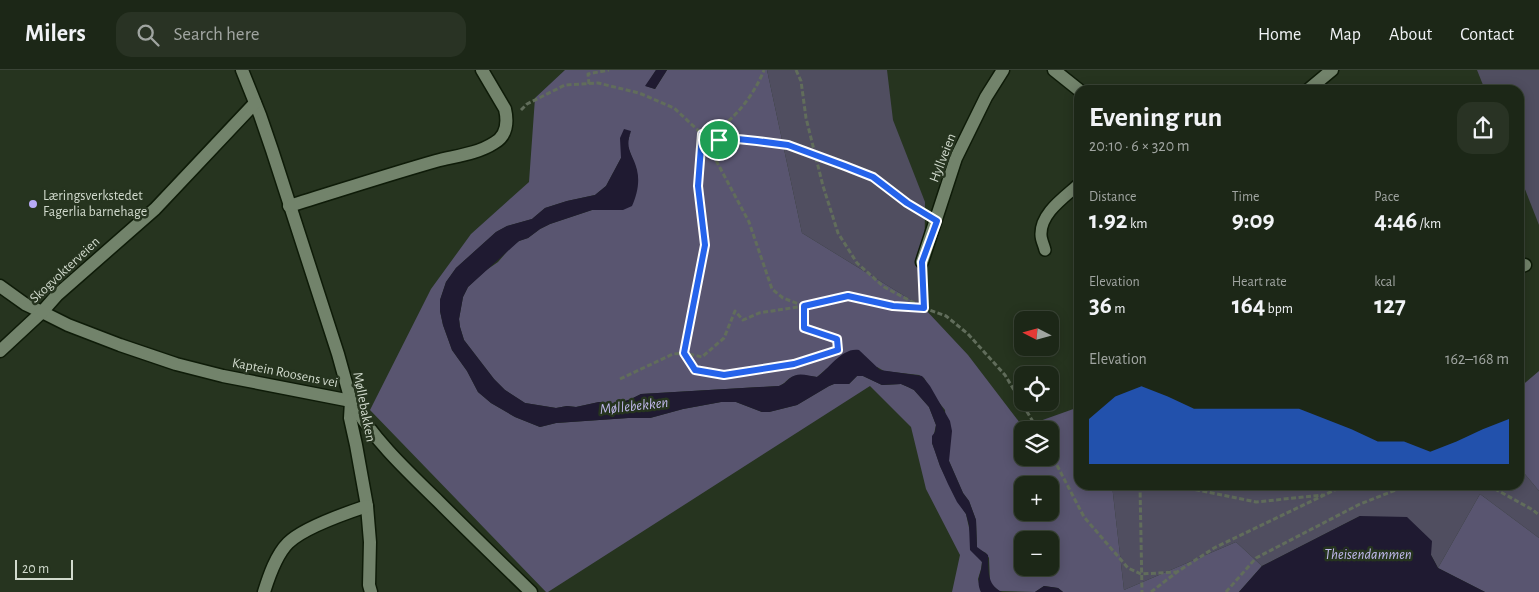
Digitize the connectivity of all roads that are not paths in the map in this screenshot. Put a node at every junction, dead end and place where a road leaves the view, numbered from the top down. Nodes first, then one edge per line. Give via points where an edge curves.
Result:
1 (242, 70) edge
2 (482, 70) edge
3 (1002, 70) edge
4 (1054, 70) edge
5 (1332, 70) edge
6 (1314, 85) edge
7 (1074, 86) edge
8 (255, 102) junction
9 (1074, 189) edge
10 (289, 206) junction
11 (1045, 250) dead end
12 (922, 262) road end
13 (0, 286) edge
14 (42, 312) junction
15 (0, 351) edge
16 (351, 401) junction
17 (367, 506) junction
18 (264, 592) edge
19 (371, 592) edge
20 (531, 592) edge

1 - 8 street, Møllebakken
2 - 10 street via 504,109 507,124 495,143
3 - 12 street, Hyllveien via 956,158
4 - 7 street
5 - 6 street
8 - 10 street, Møllebakken
8 - 14 street, Skogvokterveien via 155,208 56,295
9 - 11 lane via 1044,220 1041,236
10 - 16 street, Møllebakken
13 - 14 street, Kaptein Roosens vei
14 - 15 street, Skogvokterveien
14 - 16 street, Kaptein Roosens vei via 68,325 176,364
16 - 17 street, Møllebakken via 350,418
16 - 20 street, Kaptein Roosens vei via 362,420 409,473
17 - 18 street via 336,517 288,543 272,568
17 - 19 street, Møllebakken

